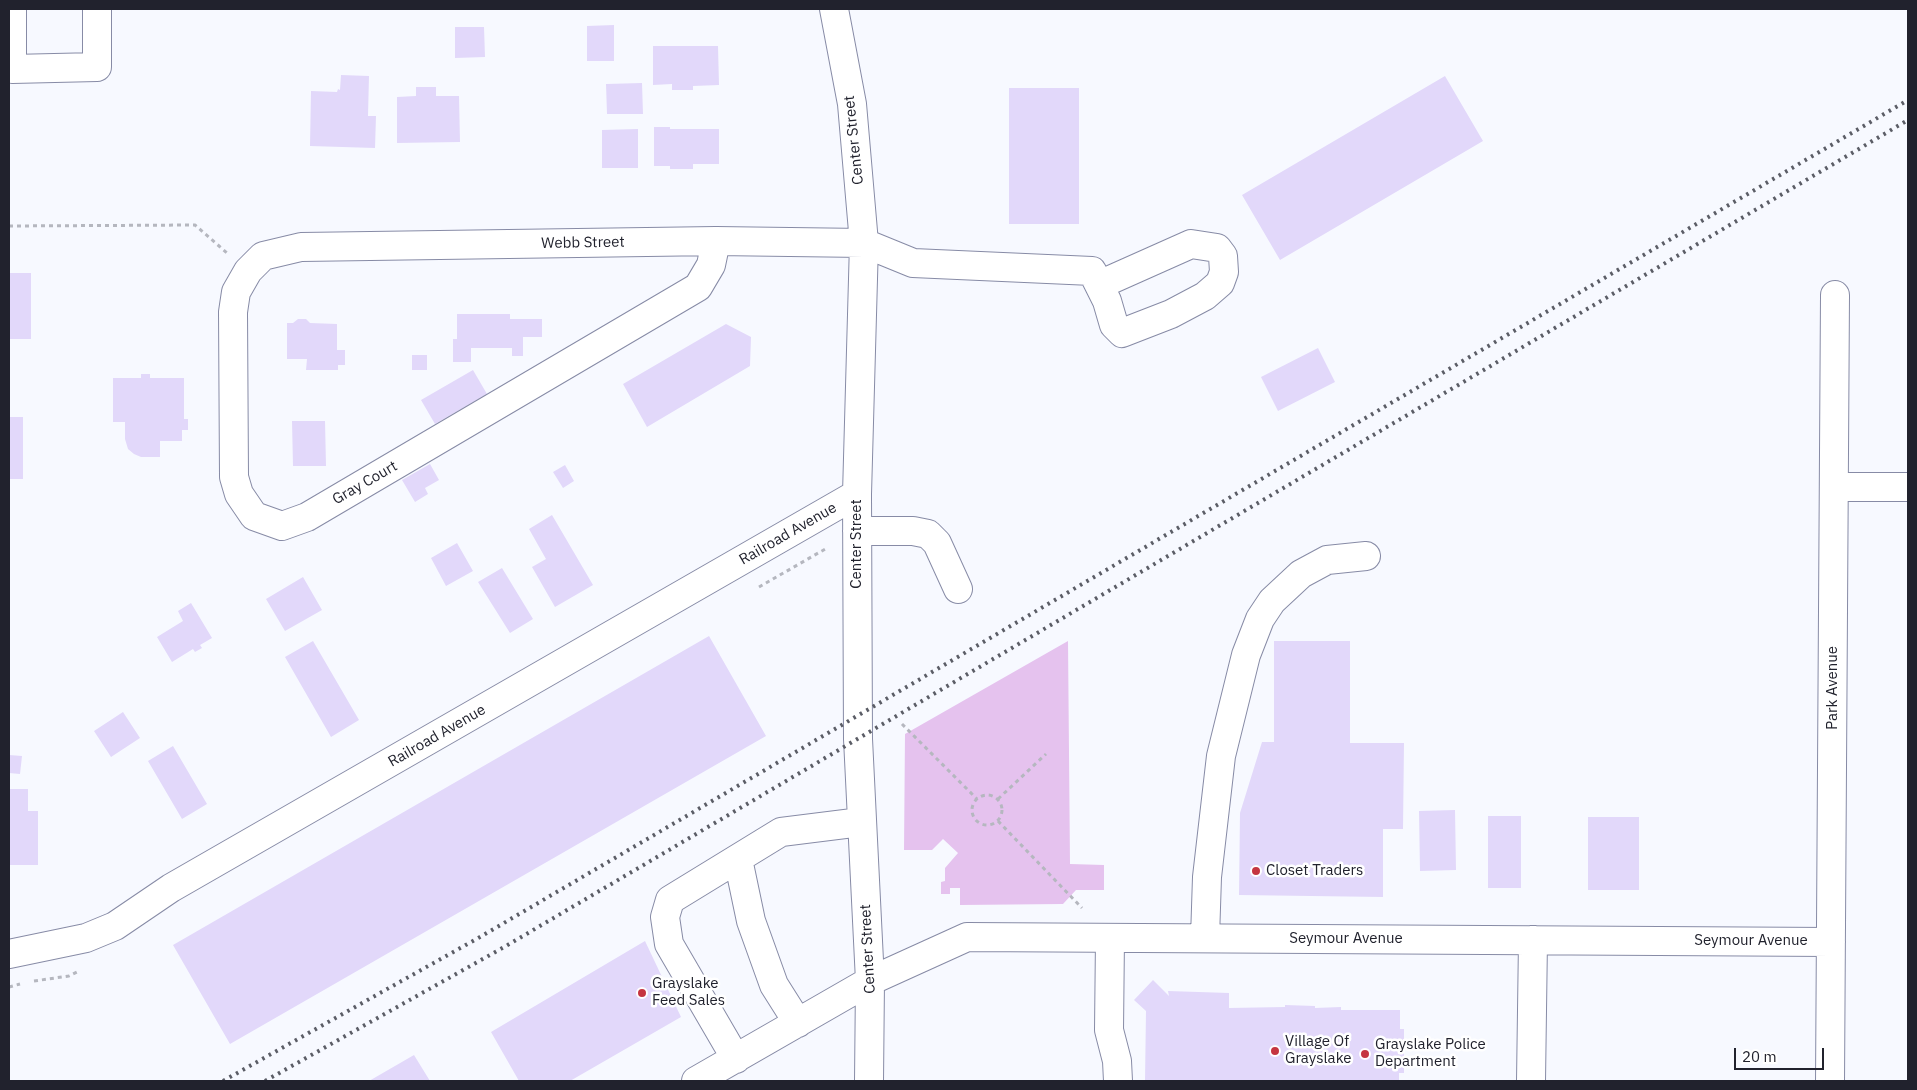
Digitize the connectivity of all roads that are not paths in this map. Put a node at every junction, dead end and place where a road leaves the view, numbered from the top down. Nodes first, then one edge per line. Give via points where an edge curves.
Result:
1 (12, 9) edge
2 (96, 9) edge
3 (834, 9) edge
4 (716, 241) junction
5 (864, 243) junction
6 (301, 246) joint
7 (1099, 285) dead end
8 (1835, 295) dead end
9 (1834, 486) junction
10 (1908, 486) edge
11 (857, 494) junction
12 (857, 531) junction
13 (1366, 556) dead end
14 (958, 589) dead end
15 (862, 822) junction
16 (738, 859) junction
17 (1110, 938) junction
18 (1205, 938) junction
19 (1532, 940) junction
20 (1831, 942) junction
21 (9, 954) edge
22 (870, 981) junction
23 (798, 1024) junction
24 (736, 1059) junction
25 (696, 1081) edge
26 (869, 1081) edge
27 (1118, 1081) edge
28 (1531, 1081) edge
29 (1830, 1081) edge

1 - 2 street via 12,69 97,67
3 - 5 street, Center Street via 852,104
4 - 5 street, Webb Street
4 - 6 street, Webb Street
4 - 6 street, Gray Court via 711,265 698,288 307,517 282,526 254,516 234,477 234,312 236,292 262,256
5 - 7 street via 913,262 1092,272
5 - 11 street, Center Street
8 - 9 street, Park Avenue
9 - 10 street
9 - 20 street, Park Avenue
11 - 12 street, Center Street
11 - 21 street, Railroad Avenue via 171,888 115,926 86,938
12 - 14 street via 928,534 937,543
12 - 15 street, Center Street via 858,739
13 - 18 street via 1327,560 1301,574 1272,601 1260,619 1246,656 1221,756 1207,877
15 - 16 street via 781,832
15 - 22 street, Center Street
16 - 23 street via 751,921 774,985
16 - 24 street via 670,900 665,917 669,944
17 - 18 street, Seymour Avenue
17 - 22 street, Seymour Avenue via 967,937
17 - 27 street via 1109,1030
18 - 19 street, Seymour Avenue
19 - 20 street, Seymour Avenue
19 - 28 street
20 - 29 street, Park Avenue
22 - 23 street, Seymour Avenue
22 - 26 street, Center Street
23 - 24 street, Seymour Avenue
24 - 25 street, Seymour Avenue

